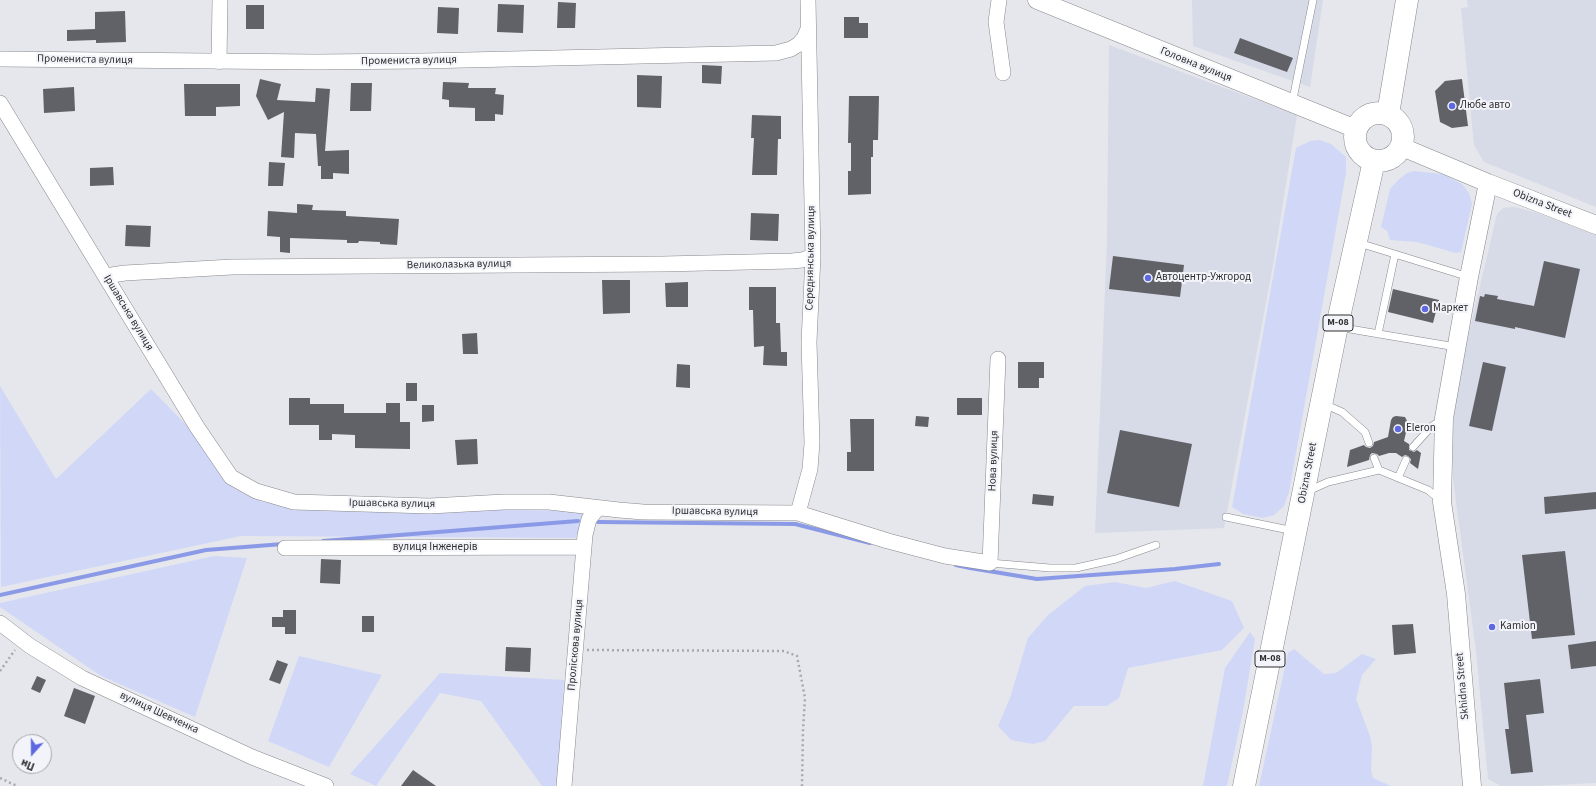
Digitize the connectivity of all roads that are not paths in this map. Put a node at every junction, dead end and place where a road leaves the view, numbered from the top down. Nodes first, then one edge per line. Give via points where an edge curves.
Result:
1 (220, 0) edge
2 (808, 0) edge
3 (999, 0) edge
4 (1037, 0) edge
5 (1313, 0) edge
6 (1407, 0) edge
7 (808, 29) junction
8 (0, 59) edge
9 (219, 62) junction
10 (1003, 72) dead end
11 (0, 103) edge
12 (1292, 104) junction
13 (1388, 114) junction
14 (1356, 130) junction
15 (1402, 147) junction
16 (1374, 161) junction
17 (1488, 183) junction
18 (1596, 225) edge
19 (1355, 242) junction
20 (1395, 254) junction
21 (813, 256) junction
22 (105, 276) junction
23 (1469, 277) junction
24 (1338, 326) junction
25 (1378, 334) junction
26 (1456, 347) junction
27 (998, 359) dead end
28 (1322, 403) junction
29 (1444, 418) junction
30 (1369, 443) dead end
31 (1413, 448) dead end
32 (1374, 458) dead end
33 (1406, 460) dead end
34 (1379, 470) junction
35 (1398, 478) junction
36 (1304, 493) junction
37 (1442, 502) junction
38 (598, 508) junction
39 (798, 513) junction
40 (1226, 517) dead end
41 (1296, 532) junction
42 (1156, 545) dead end
43 (584, 547) junction
44 (285, 548) dead end
45 (990, 563) junction
46 (0, 623) edge
47 (326, 786) edge
48 (564, 786) edge
49 (1244, 786) edge
50 (1472, 786) edge

1 - 9 street
2 - 7 street, Середнянська вулиця
3 - 10 street via 996,22
4 - 12 street, Головна вулиця
5 - 12 lane
6 - 13 highway
7 - 9 street, Промениста вулиця via 799,44 776,53 422,61
7 - 21 street, Середнянська вулиця
8 - 9 street, Промениста вулиця
11 - 22 street, Іршавська вулиця
12 - 14 street, Головна вулиця
13 - 14 highway via 1372,113 1359,122
13 - 15 highway via 1395,117 1403,131
14 - 16 highway via 1360,152
15 - 16 highway via 1390,159
15 - 17 street, Obizna Street
16 - 19 highway, Obizna Street / М-08
17 - 18 street, Obizna Street
17 - 23 street
19 - 20 lane
19 - 24 highway, Obizna Street / М-08
20 - 23 lane
20 - 25 lane
21 - 22 street, Великолазька вулиця via 792,261 663,264 232,267
21 - 39 street, Середнянська вулиця via 809,342 812,443 810,469
22 - 38 street, Іршавська вулиця via 197,427 232,477 256,491 294,502 430,506 549,502
23 - 26 street
24 - 25 lane
24 - 28 highway, Obizna Street / М-08
25 - 26 lane
26 - 29 street
27 - 45 street, Нова вулиця
28 - 30 lane via 1342,412 1365,432
28 - 36 highway, Obizna Street / М-08
29 - 31 lane via 1432,426
29 - 37 street
32 - 34 lane
33 - 35 lane
34 - 35 lane
34 - 36 lane via 1328,482
35 - 37 lane via 1428,490
36 - 41 highway, Obizna Street / М-08
37 - 50 street, Skhidna Street via 1455,587
38 - 39 street, Іршавська вулиця via 643,512
38 - 43 street, Проліскова вулиця via 586,527
39 - 45 street, Іршавська вулиця via 945,556
40 - 41 lane
41 - 49 highway, Obizna Street / М-08
42 - 45 lane via 1116,559 1076,568
43 - 44 street, вулиця Інженерів
43 - 48 street, Проліскова вулиця
46 - 47 street, вулиця Шевченка via 82,678 252,757

